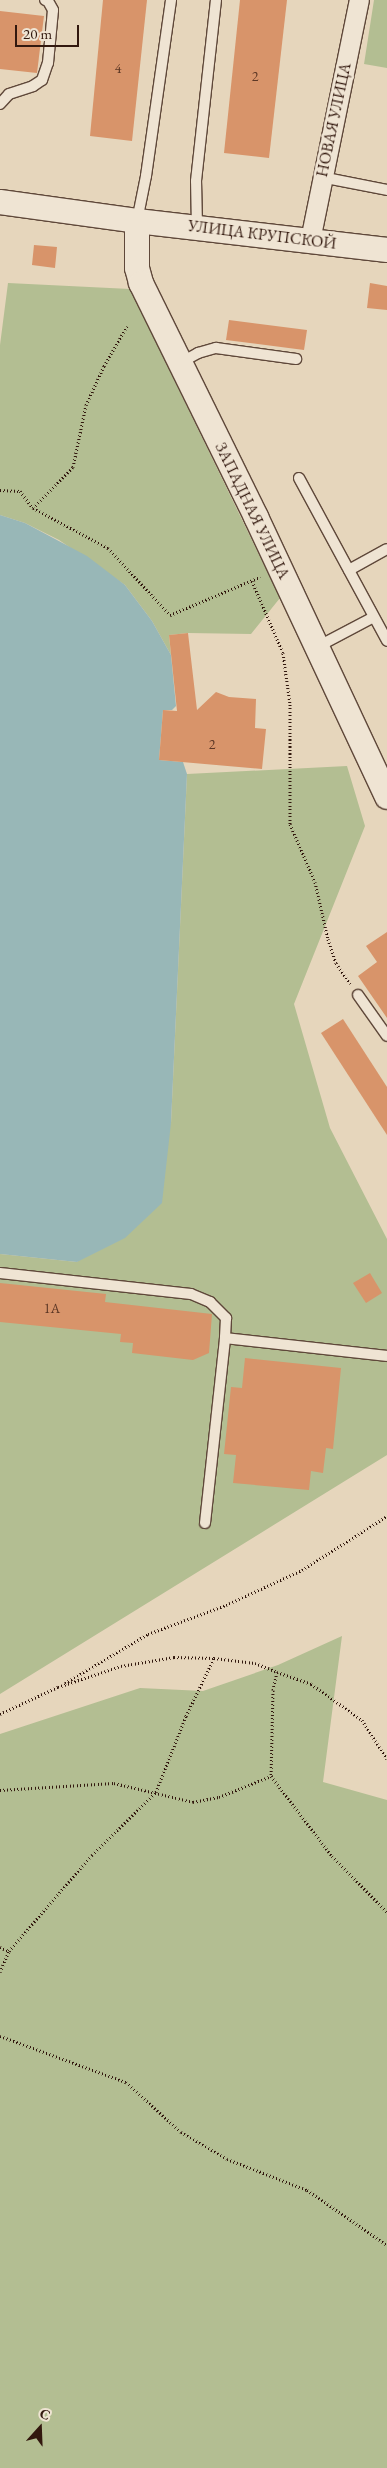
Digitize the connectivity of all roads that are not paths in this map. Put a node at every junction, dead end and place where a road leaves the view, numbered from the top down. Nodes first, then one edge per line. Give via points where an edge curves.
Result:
1 (44, 0) edge
2 (171, 0) edge
3 (216, 0) edge
4 (359, 0) edge
5 (0, 104) edge
6 (321, 178) junction
7 (387, 190) edge
8 (0, 202) edge
9 (137, 221) junction
10 (197, 227) junction
11 (310, 240) junction
12 (387, 250) edge
13 (296, 359) dead end
14 (179, 363) junction
15 (299, 478) dead end
16 (387, 549) edge
17 (349, 570) junction
18 (374, 617) junction
19 (387, 641) edge
20 (317, 647) junction
21 (387, 797) edge
22 (358, 995) road end
23 (387, 1036) edge
24 (0, 1273) edge
25 (225, 1338) junction
26 (387, 1356) edge
27 (205, 1523) dead end

1 - 5 lane via 53,10 48,63 42,80 9,94
2 - 9 lane
3 - 10 lane via 196,182
4 - 6 street, НОВАЯ УЛИЦА
6 - 7 lane
6 - 11 street, НОВАЯ УЛИЦА
8 - 9 street, УЛИЦА КРУПСКОЙ
9 - 10 street, УЛИЦА КРУПСКОЙ
9 - 14 street, ЗАПАДНАЯ УЛИЦА via 137,268 141,283
10 - 11 street, УЛИЦА КРУПСКОЙ
11 - 12 street, УЛИЦА КРУПСКОЙ
13 - 14 lane via 216,348
14 - 20 street, ЗАПАДНАЯ УЛИЦА
15 - 17 lane
16 - 17 lane
17 - 18 lane
18 - 19 lane
18 - 20 lane
20 - 21 street, ЗАПАДНАЯ УЛИЦА
22 - 23 lane
24 - 25 lane via 191,1294 210,1302 226,1318
25 - 26 lane
25 - 27 lane

